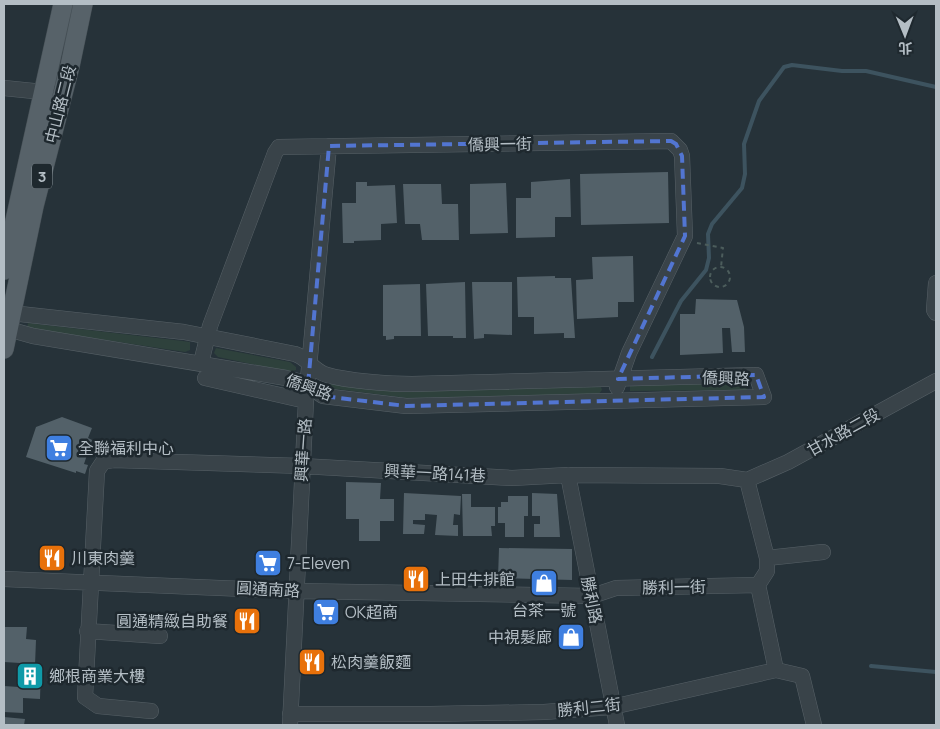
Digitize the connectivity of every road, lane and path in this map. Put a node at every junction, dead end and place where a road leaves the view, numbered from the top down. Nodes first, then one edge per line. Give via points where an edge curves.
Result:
1 (63, 4) edge
2 (83, 4) edge
3 (4, 88) edge
4 (53, 93) junction
5 (330, 146) junction
6 (692, 242) dead end
7 (721, 267) junction
8 (4, 270) edge
9 (936, 283) edge
10 (936, 314) edge
11 (10, 321) junction
12 (207, 336) junction
13 (4, 350) edge
14 (201, 363) junction
15 (310, 364) junction
16 (205, 378) dead end
17 (619, 379) junction
18 (936, 380) edge
19 (307, 393) junction
20 (615, 401) junction
21 (302, 466) junction
22 (568, 475) junction
23 (748, 480) junction
24 (823, 552) dead end
25 (767, 558) junction
26 (4, 579) edge
27 (89, 581) junction
28 (758, 585) junction
29 (296, 591) junction
30 (592, 596) junction
31 (87, 631) junction
32 (160, 636) dead end
33 (776, 670) junction
34 (612, 707) junction
35 (151, 711) dead end
36 (430, 714) junction
37 (290, 719) edge
38 (413, 725) edge
39 (617, 725) edge
40 (814, 725) edge

1 - 4 main road, 中山路二段 / 3
2 - 4 main road, 中山路二段 / 3
3 - 4 street
4 - 8 main road, 中山路二段 / 3
4 - 11 main road, 中山路二段 / 3
5 - 12 street, 僑興一街 via 279,147 275,152
5 - 15 street, 興華一路
5 - 17 street, 僑興一街 via 653,141 676,144 682,156 684,236
6 - 7 path via 722,248
7 - 7 path via 730,276 725,285 718,286 711,281 710,275 715,268
9 - 10 street
11 - 12 street, 僑興路
11 - 13 main road, 中山路二段 / 3
11 - 14 street, 僑興路 via 33,336
12 - 14 street, 僑興一街
12 - 15 street, 僑興路 via 295,354 305,357
14 - 19 street, 僑興路 via 302,382
15 - 17 street, 僑興路 via 328,375 405,384
15 - 19 street, 興華一路
16 - 19 street
17 - 20 street, 僑興一街
17 - 20 street, 僑興路 via 756,375 764,397
18 - 23 street, 甘水路二段 via 788,462
19 - 20 street, 僑興路 via 406,406
19 - 21 street, 興華一路
21 - 22 street, 興華一路141巷 via 512,478
21 - 27 street, 興華一路141巷 via 103,462 97,471
21 - 29 street, 興華一路
22 - 23 street, 興華一路141巷 via 720,476
22 - 30 street, 勝利路
23 - 25 street
24 - 25 street
25 - 28 street via 767,571
26 - 27 street, 圓通南路
27 - 29 street, 圓通南路
27 - 31 street
28 - 30 street, 勝利一街 via 616,588
28 - 33 street
29 - 30 street, 圓通南路
29 - 37 street, 興華一路
30 - 34 street, 勝利路
31 - 32 street
31 - 35 street via 85,697 98,706
33 - 34 street, 勝利二街
33 - 40 street, 勝利二街 via 802,676
34 - 36 street, 勝利二街
34 - 39 street, 勝利路
36 - 37 street, 勝利二街
36 - 38 street

